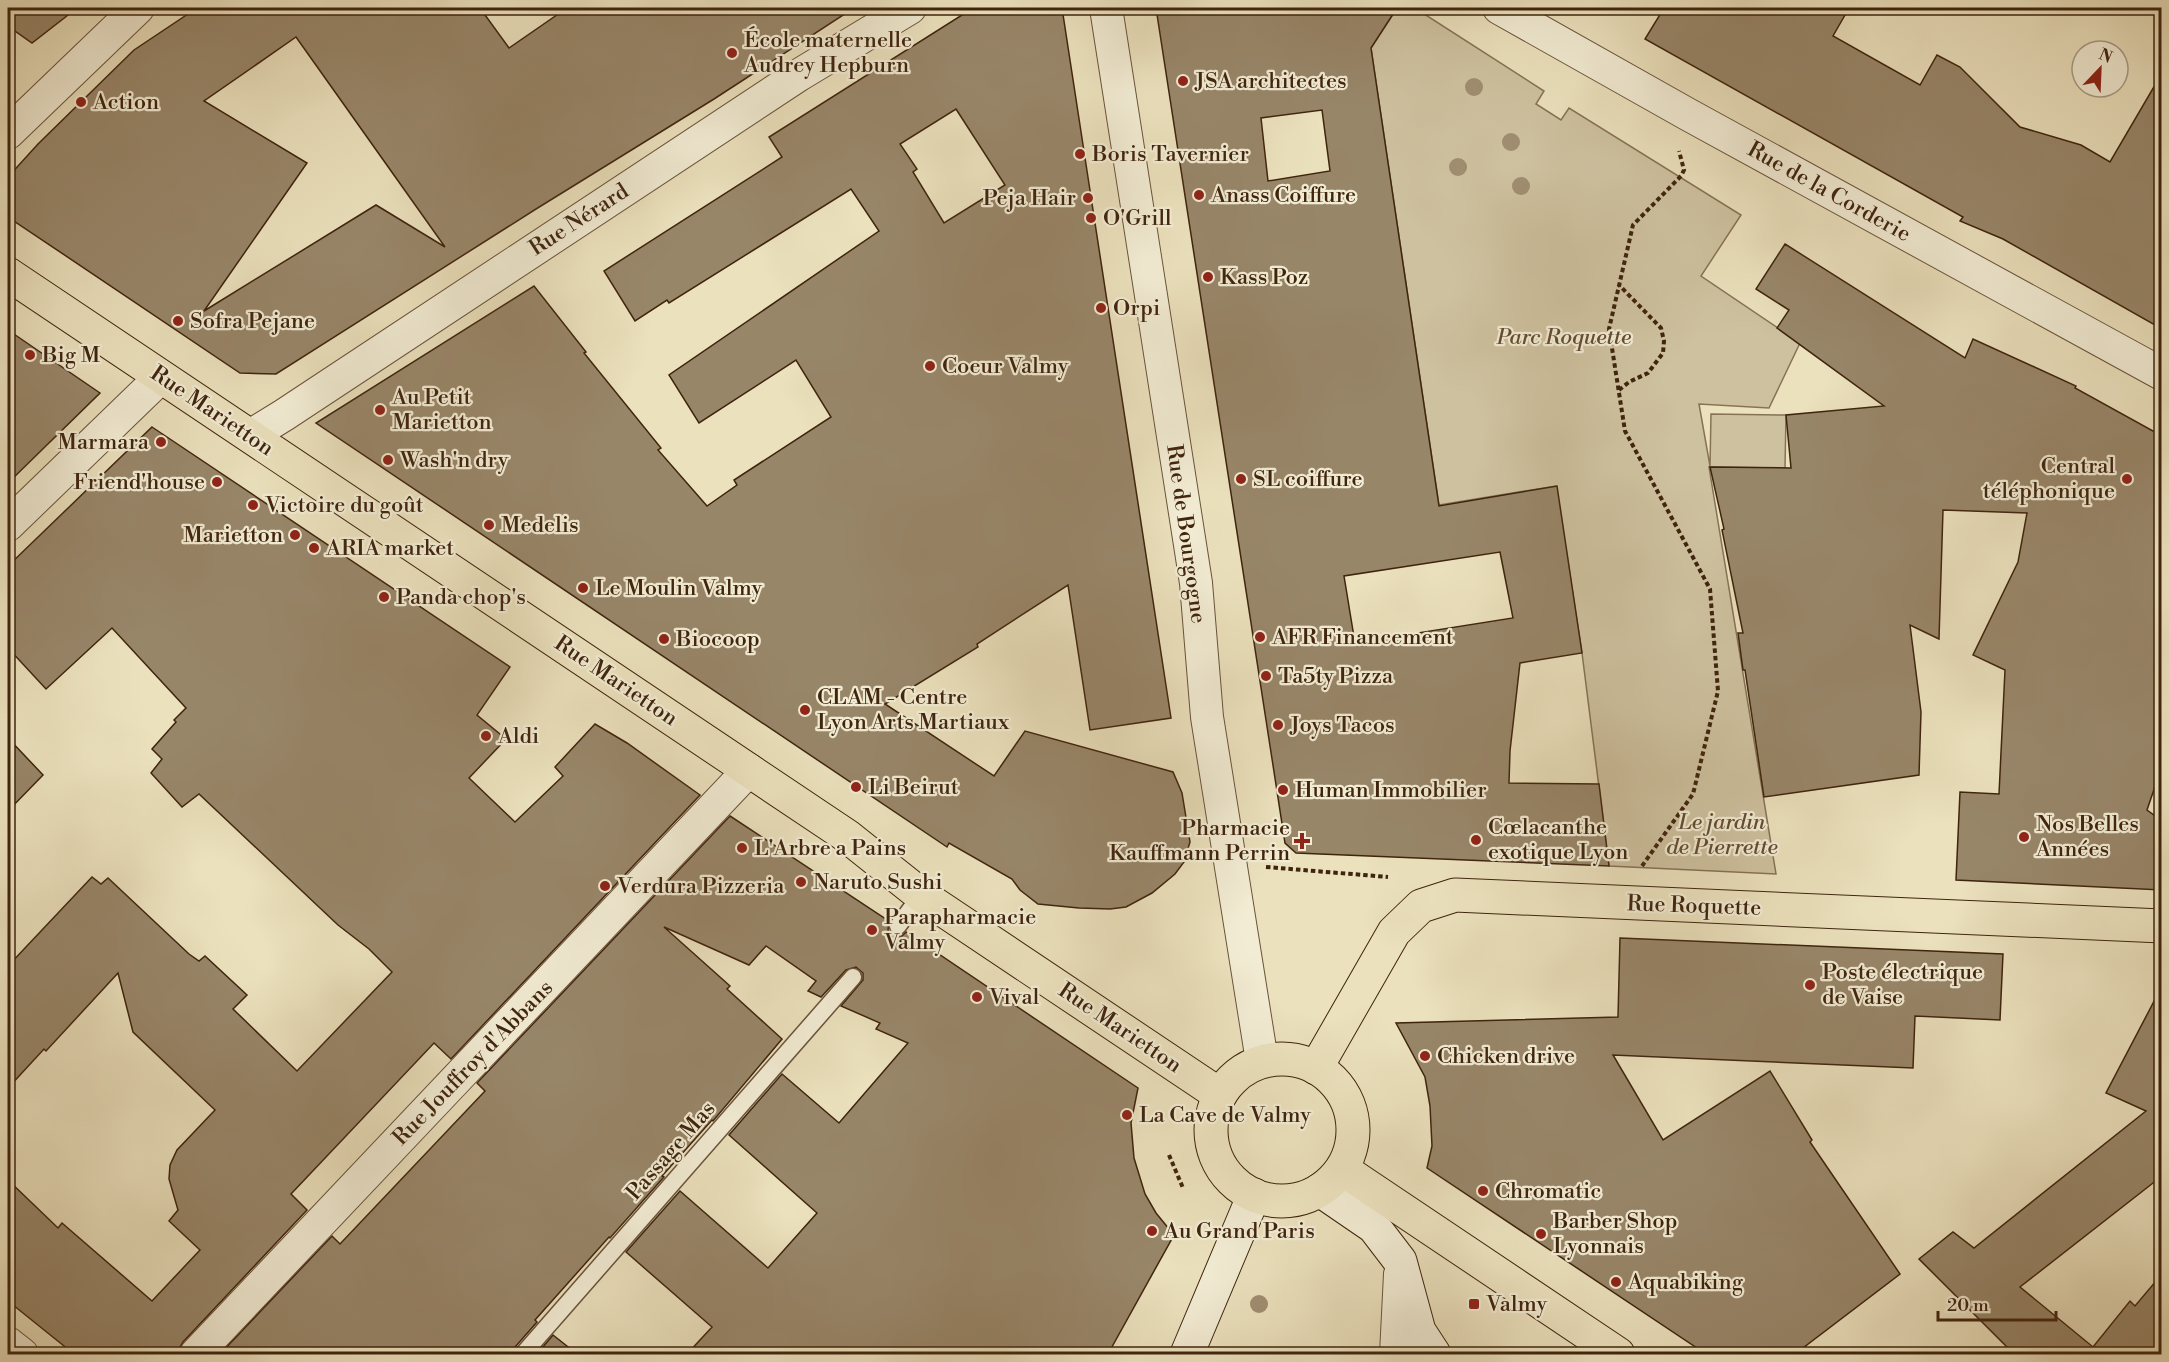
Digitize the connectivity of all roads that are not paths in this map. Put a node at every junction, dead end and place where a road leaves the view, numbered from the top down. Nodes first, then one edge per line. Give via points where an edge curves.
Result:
1 (138, 8) edge
2 (910, 8) edge
3 (1106, 8) edge
4 (1499, 8) edge
5 (8, 134) edge
6 (8, 274) edge
7 (2162, 374) edge
8 (161, 377) junction
9 (250, 436) junction
10 (8, 525) edge
11 (749, 770) junction
12 (921, 895) junction
13 (898, 926) dead end
14 (2162, 926) edge
15 (853, 977) dead end
16 (1262, 1061) junction
17 (1316, 1068) junction
18 (1220, 1095) junction
19 (1331, 1179) junction
20 (1254, 1195) junction
21 (1400, 1261) junction
22 (8, 1343) edge
23 (22, 1354) edge
24 (196, 1354) edge
25 (523, 1354) edge
26 (1187, 1354) edge
27 (1396, 1354) edge
28 (1434, 1354) edge
29 (1618, 1354) edge

1 - 5 street
2 - 9 street, Rue Nérard via 799,75
3 - 16 street, Rue de Bourgogne via 1196,583 1207,717
4 - 7 street, Rue de la Corderie
6 - 8 main road, Rue Marietton
8 - 9 main road, Rue Marietton
8 - 10 street
9 - 11 main road, Rue Marietton
11 - 12 main road, Rue Marietton via 848,836
11 - 24 street, Rue Jouffroy d'Abbans
12 - 13 lane
12 - 18 main road, Rue Marietton
14 - 17 main road, Rue Roquette via 1455,895 1421,906 1394,932
15 - 25 lane, Passage Mas
16 - 17 main road via 1299,1061
16 - 18 main road via 1231,1080
17 - 19 main road via 1344,1094 1351,1113 1350,1151
18 - 20 main road via 1212,1117 1212,1141 1220,1163 1234,1182
19 - 20 main road via 1299,1198 1277,1200
19 - 21 street
19 - 29 main road
20 - 26 street
21 - 27 street
21 - 28 street via 1419,1331
22 - 23 street

